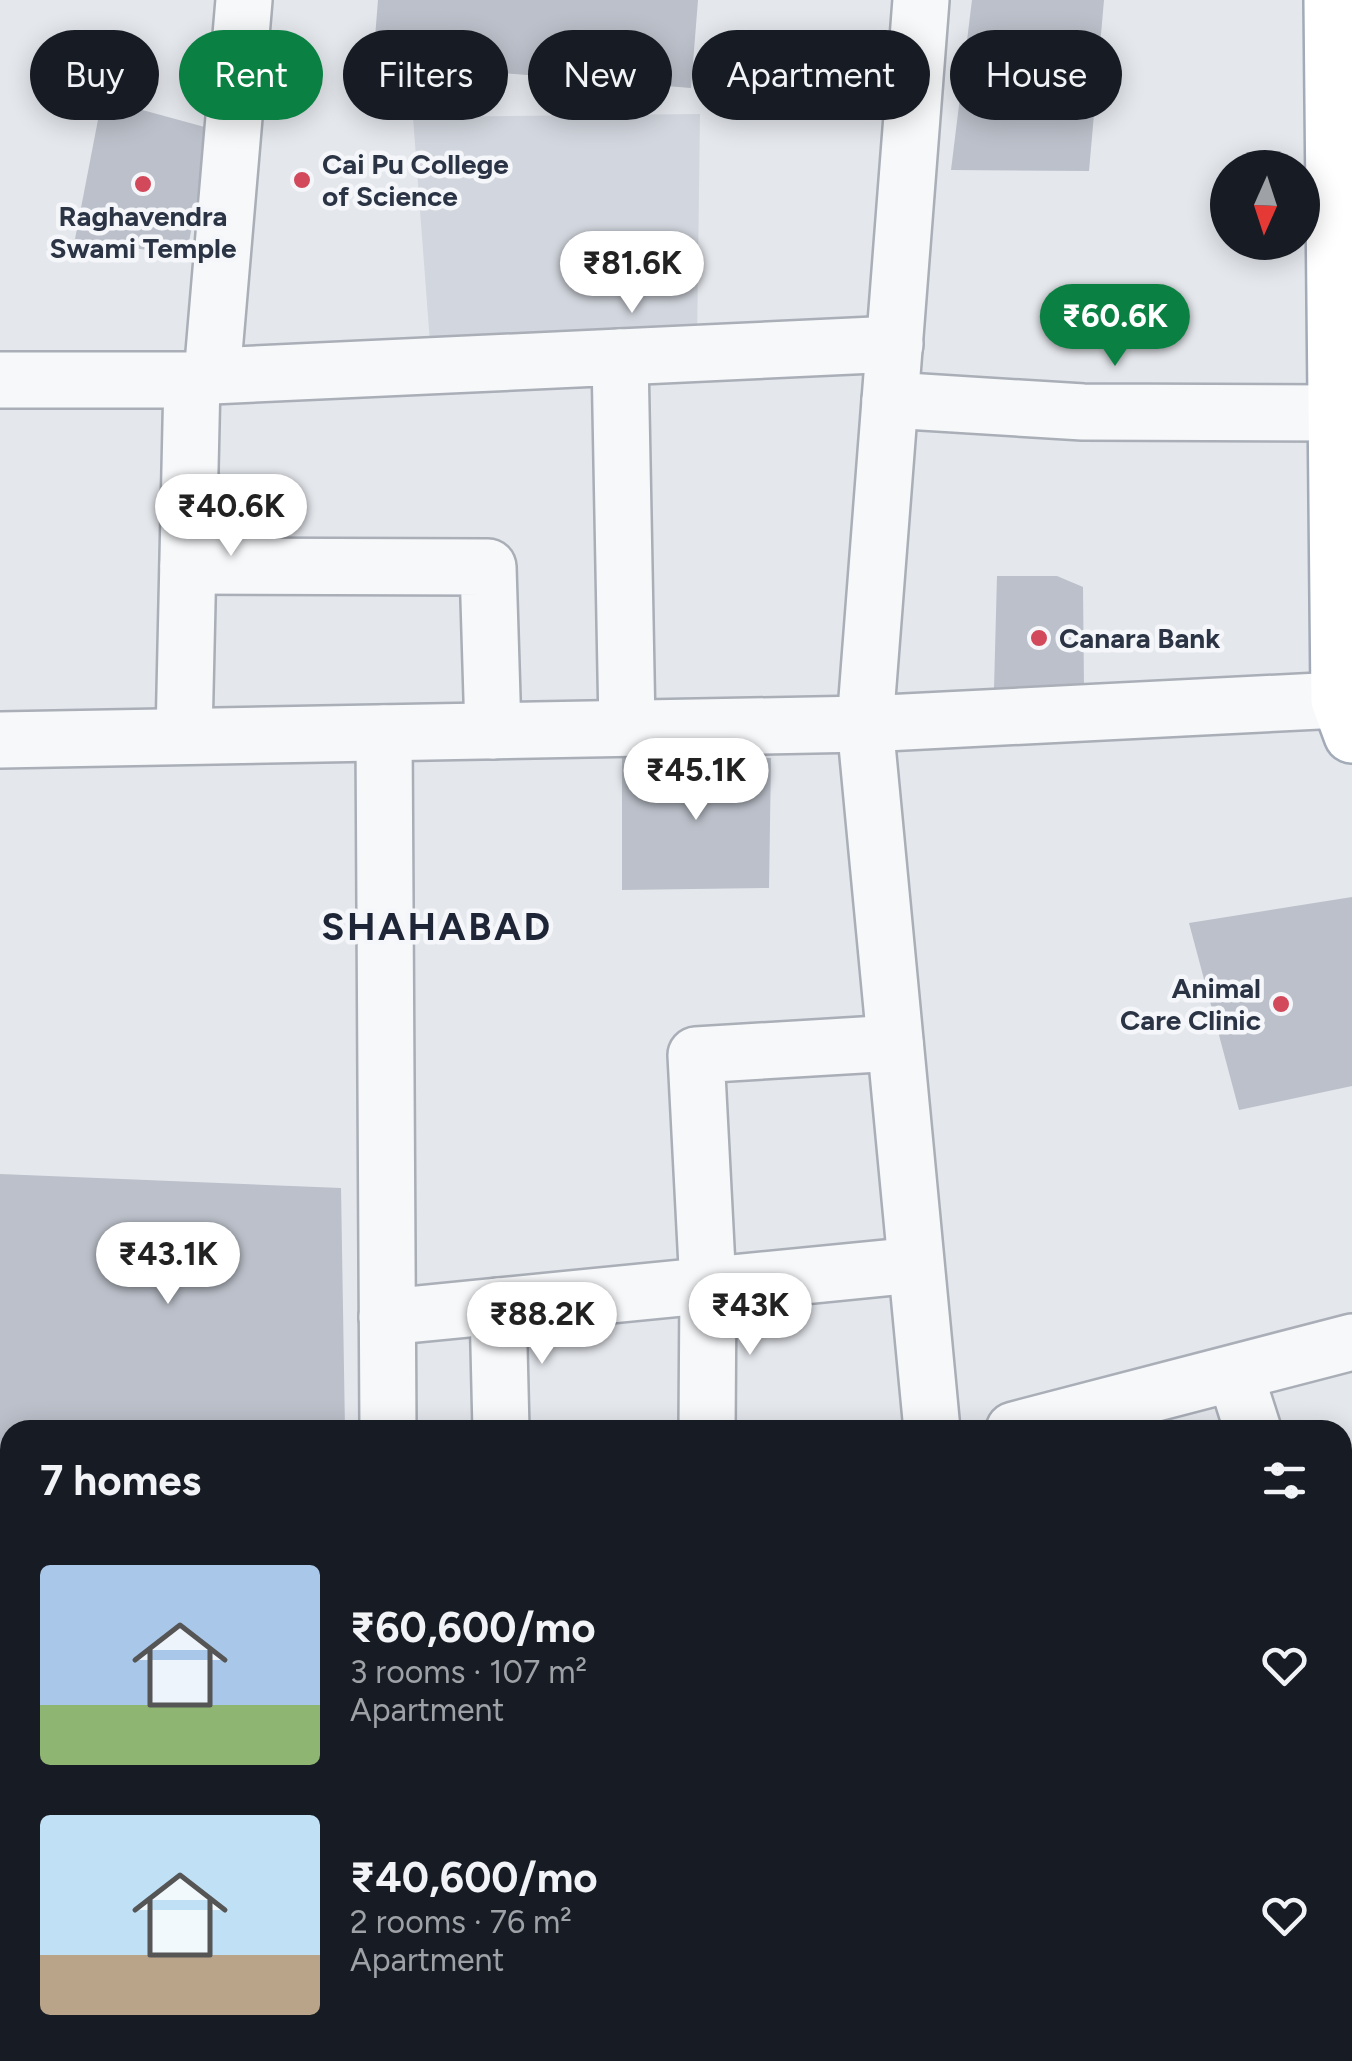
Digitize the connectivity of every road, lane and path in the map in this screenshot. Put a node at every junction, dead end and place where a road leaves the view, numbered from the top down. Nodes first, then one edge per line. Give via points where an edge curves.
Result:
1 (244, 0) edge
2 (921, 0) edge
3 (1332, 0) edge
4 (894, 344) junction
5 (620, 357) junction
6 (202, 378) junction
7 (0, 380) edge
8 (890, 400) junction
9 (1336, 413) junction
10 (188, 566) junction
11 (1346, 695) edge
12 (865, 724) junction
13 (627, 726) junction
14 (493, 731) junction
15 (384, 733) junction
16 (184, 736) junction
17 (0, 740) edge
18 (895, 1044) junction
19 (915, 1265) junction
20 (708, 1286) junction
21 (498, 1306) junction
22 (387, 1317) junction
23 (1352, 1342) edge
24 (1236, 1374) junction
25 (388, 1420) edge
26 (501, 1420) edge
27 (707, 1420) edge
28 (931, 1420) edge
29 (1054, 1420) edge
30 (1250, 1420) edge

1 - 6 street
2 - 4 street
3 - 9 main road
4 - 5 street
4 - 8 street
5 - 6 street
5 - 13 street
6 - 7 street
6 - 10 street
8 - 9 street via 1082,412
8 - 12 street
9 - 11 main road
10 - 14 street via 488,567
10 - 16 street
11 - 12 street
12 - 13 street
12 - 18 street
13 - 14 street
14 - 15 street
15 - 16 street
15 - 22 street
16 - 17 street
18 - 19 street
18 - 20 street via 696,1055
19 - 20 street
19 - 28 street
20 - 21 street
20 - 27 street
21 - 22 street
21 - 26 street
22 - 25 street
23 - 24 street
24 - 29 street
24 - 30 street

